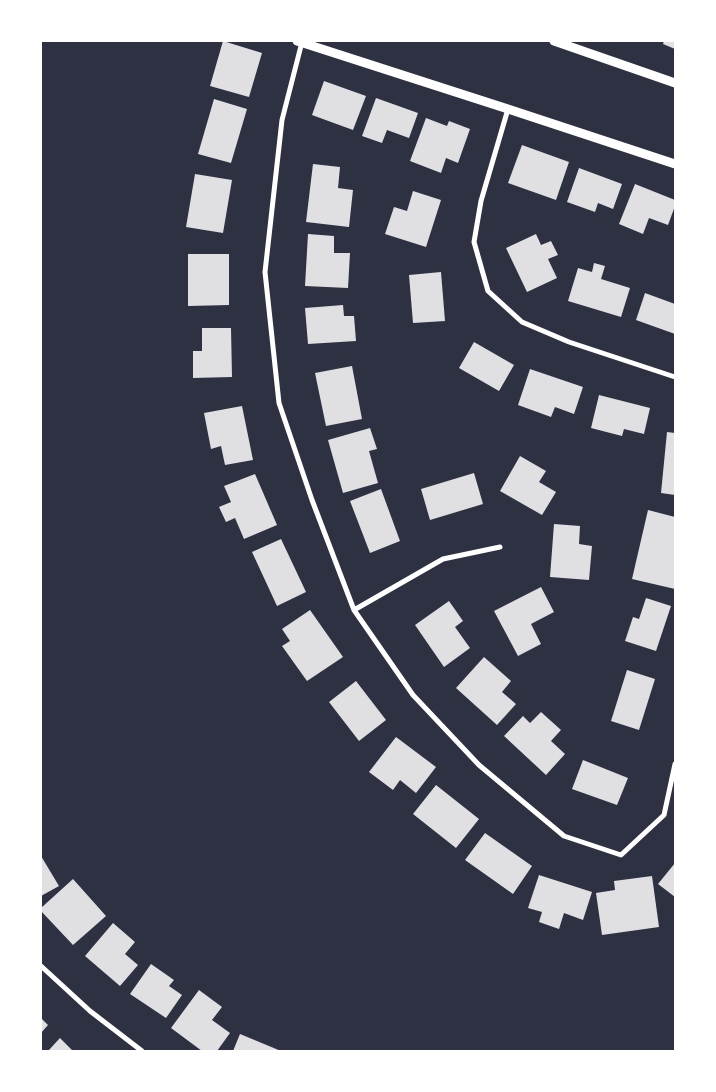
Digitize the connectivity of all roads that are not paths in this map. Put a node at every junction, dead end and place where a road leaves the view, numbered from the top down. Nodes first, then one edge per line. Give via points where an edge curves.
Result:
1 (554, 41) edge
2 (300, 42) edge
3 (675, 83) edge
4 (508, 109) junction
5 (675, 164) edge
6 (675, 377) edge
7 (500, 547) dead end
8 (354, 610) junction
9 (675, 764) edge
10 (41, 966) edge
11 (142, 1051) edge

1 - 3 street
2 - 4 street
2 - 8 street via 282,120 265,272 279,403
4 - 5 street
4 - 6 street via 481,200 474,242 488,290 522,322 569,342
7 - 8 street via 443,559
8 - 9 street via 413,695 479,765 564,836 621,855 664,815
10 - 11 street via 90,1011

